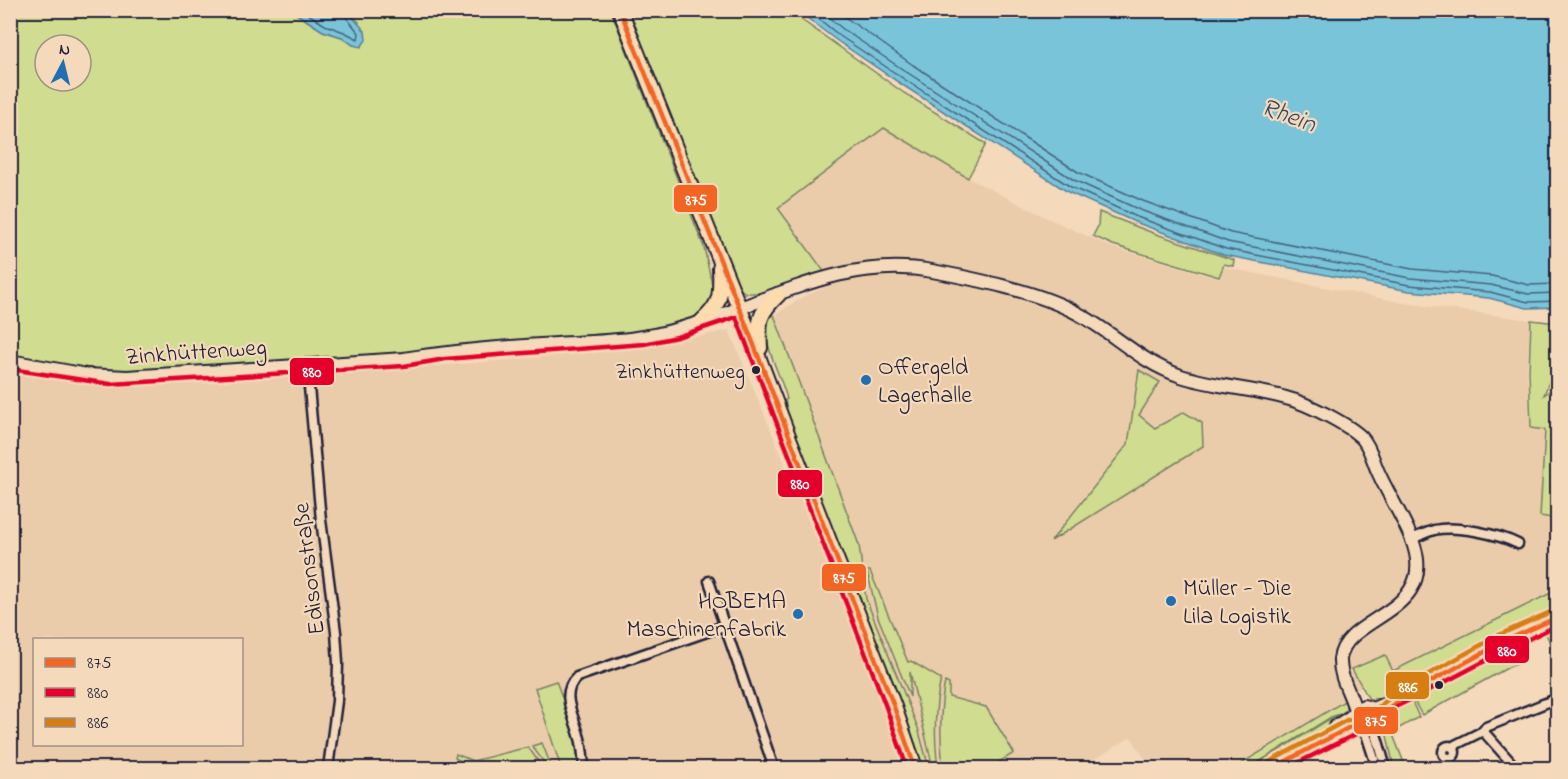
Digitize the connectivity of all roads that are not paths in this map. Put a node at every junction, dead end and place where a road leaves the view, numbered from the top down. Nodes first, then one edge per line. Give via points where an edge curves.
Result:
1 (620, 10) edge
2 (720, 257) junction
3 (778, 295) junction
4 (740, 308) junction
5 (702, 321) junction
6 (10, 361) edge
7 (307, 365) junction
8 (762, 365) junction
9 (1412, 539) junction
10 (1518, 544) dead end
11 (709, 581) dead end
12 (1557, 617) edge
13 (724, 626) junction
14 (1557, 698) edge
15 (1365, 718) junction
16 (1483, 731) junction
17 (1453, 748) dead end
18 (328, 768) edge
19 (584, 768) edge
20 (774, 768) edge
21 (915, 768) edge
22 (1273, 768) edge
23 (1377, 768) edge
24 (1386, 768) edge
25 (1516, 768) edge

1 - 2 main road
2 - 4 main road
2 - 5 main road via 720,299
3 - 4 street, Zinkhüttenweg
3 - 8 main road via 760,319
3 - 9 street, Zinkhüttenweg via 847,271 892,267 933,271 1056,303 1090,320 1160,368 1205,383 1288,398 1350,429 1367,446
4 - 5 street, Zinkhüttenweg
4 - 8 main road
5 - 7 street, Zinkhüttenweg via 642,337
6 - 7 street, Zinkhüttenweg via 110,377
7 - 18 street, Edisonstraße via 338,663
8 - 21 main road
9 - 10 street via 1451,529 1506,538
9 - 15 street, Zinkhüttenweg via 1417,566 1411,588 1391,611 1355,633 1343,649 1340,662 1344,678
11 - 13 street
12 - 15 street
13 - 19 street via 577,677 569,689 569,705 581,742
13 - 20 street
14 - 16 street
15 - 22 street
15 - 23 street
15 - 24 street
16 - 17 street
16 - 25 street

